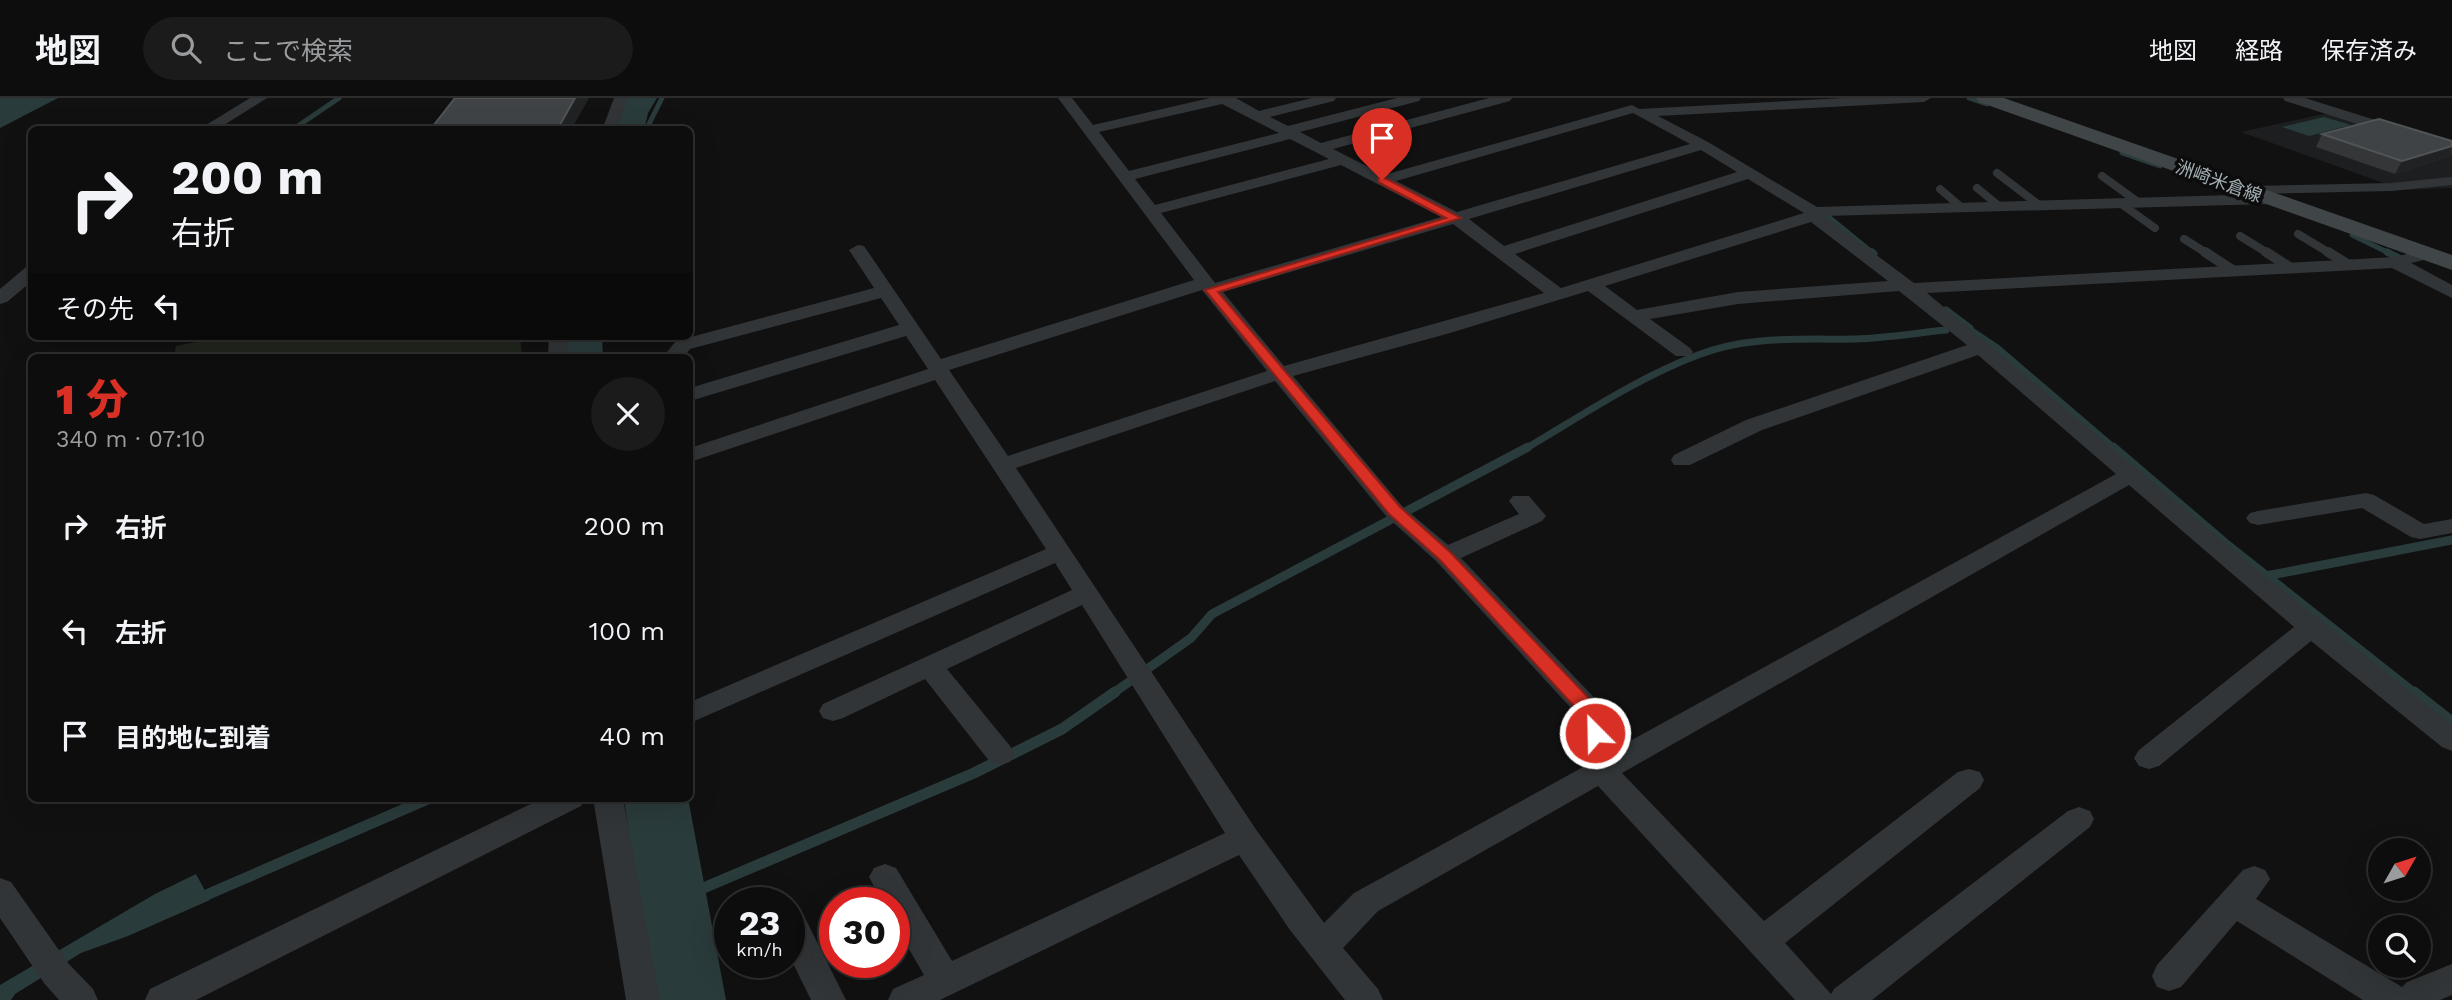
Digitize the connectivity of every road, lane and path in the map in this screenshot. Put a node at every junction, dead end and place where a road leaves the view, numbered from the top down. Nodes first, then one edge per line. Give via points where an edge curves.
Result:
1 (260, 98) edge
2 (621, 98) edge
3 (1065, 98) edge
4 (1225, 98) edge
5 (1329, 98) edge
6 (1414, 98) edge
7 (1505, 98) edge
8 (1612, 98) edge
9 (1924, 98) edge
10 (1986, 98) edge
11 (2290, 98) edge
12 (1636, 111) junction
13 (1251, 113) junction
14 (212, 126) edge
15 (610, 126) edge
16 (1089, 130) junction
17 (1289, 132) junction
18 (1134, 135) dead end
19 (1703, 145) junction
20 (1320, 148) junction
21 (2452, 149) edge
22 (1342, 160) junction
23 (1750, 173) junction
24 (1997, 173) dead end
25 (2102, 176) dead end
26 (1124, 177) junction
27 (1382, 180) junction
28 (2452, 181) edge
29 (1977, 188) dead end
30 (1940, 189) dead end
31 (2245, 191) junction
32 (2268, 199) junction
33 (2138, 202) junction
34 (2120, 203) junction
35 (2039, 205) junction
36 (1999, 206) junction
37 (1961, 207) junction
38 (1150, 211) junction
39 (1814, 214) junction
40 (1456, 218) junction
41 (2155, 228) dead end
42 (2298, 234) dead end
43 (2240, 236) dead end
44 (2183, 239) dead end
45 (858, 250) dead end
46 (1502, 252) junction
47 (2407, 259) junction
48 (2452, 262) edge
49 (2349, 265) junction
50 (2291, 268) junction
51 (2234, 271) junction
52 (28, 275) edge
53 (1590, 284) junction
54 (1208, 287) junction
55 (1912, 287) junction
56 (885, 291) junction
57 (2452, 292) edge
58 (1558, 294) junction
59 (28, 298) edge
60 (0, 300) edge
61 (1634, 316) junction
62 (910, 328) junction
63 (1981, 347) junction
64 (1683, 352) dead end
65 (676, 354) edge
66 (938, 369) junction
67 (1280, 373) junction
68 (693, 394) edge
69 (693, 454) edge
70 (1682, 460) dead end
71 (1001, 466) junction
72 (2131, 475) junction
73 (1521, 501) dead end
74 (2258, 518) dead end
75 (2452, 526) edge
76 (1060, 552) junction
77 (1446, 556) junction
78 (1087, 593) junction
79 (2310, 628) junction
80 (929, 666) junction
81 (833, 711) dead end
82 (693, 712) edge
83 (2452, 740) edge
84 (1000, 754) dead end
85 (2150, 758) dead end
86 (1601, 770) junction
87 (1969, 780) dead end
88 (562, 802) edge
89 (609, 802) edge
90 (2080, 819) dead end
91 (1245, 838) junction
92 (885, 877) dead end
93 (0, 891) edge
94 (1762, 942) junction
95 (1322, 947) junction
96 (805, 952) edge
97 (2169, 976) dead end
98 (2452, 979) edge
99 (945, 980) junction
100 (81, 1000) edge
101 (162, 1000) edge
102 (643, 1000) edge
103 (829, 1000) edge
104 (905, 1000) edge
105 (1366, 1000) edge
106 (1817, 1000) edge
107 (1846, 1000) edge
108 (2393, 1000) edge
109 (2413, 1000) edge

1 - 14 street
2 - 15 street
3 - 16 street
4 - 13 street
4 - 16 street
5 - 13 street
6 - 17 street
7 - 20 street
8 - 12 street
9 - 12 street
10 - 31 main road, 洲崎米倉線
11 - 21 street
12 - 19 street
12 - 27 street
13 - 17 street
13 - 18 street
16 - 26 street
17 - 20 street
17 - 26 street
19 - 23 street
19 - 40 street
20 - 22 street
22 - 27 street
22 - 38 street
23 - 39 street
23 - 46 street
24 - 35 lane
25 - 33 lane
26 - 38 street
27 - 40 street
28 - 31 lane
29 - 36 lane
30 - 37 lane
31 - 32 main road, 洲崎米倉線
32 - 33 street
32 - 47 main road, 洲崎米倉線
33 - 34 street
34 - 35 street
34 - 41 lane
35 - 36 street
36 - 37 street
37 - 39 street via 1824,210
38 - 54 street
39 - 53 street
39 - 55 street
40 - 46 street
40 - 54 street
42 - 49 lane
43 - 50 lane
44 - 51 lane
45 - 56 street
46 - 58 street
47 - 48 main road, 洲崎米倉線
47 - 49 street
47 - 57 street
49 - 50 street
50 - 51 street
51 - 55 street
52 - 60 street
53 - 58 street
53 - 61 street
54 - 66 street
54 - 67 street
55 - 61 street via 1738,298
55 - 63 street
56 - 62 street
56 - 65 street via 683,345
58 - 67 street
59 - 60 street
61 - 64 street
62 - 66 street
62 - 68 street
63 - 70 street via 1754,425
63 - 72 street
66 - 69 street
66 - 71 street
67 - 71 street
67 - 77 street via 1398,514
71 - 76 street
72 - 79 street
72 - 86 street
73 - 77 street via 1534,516
74 - 75 street via 2366,500 2420,532
76 - 78 street
76 - 82 street
77 - 86 street via 1595,716 1595,749
78 - 80 street
78 - 91 street
79 - 83 street
79 - 85 street
80 - 81 street
80 - 84 street
86 - 94 street
86 - 95 street via 1366,902
87 - 94 street
88 - 101 street
89 - 102 street
90 - 107 street
91 - 95 street
91 - 99 street
92 - 99 street
93 - 100 street
94 - 106 street
95 - 105 street
96 - 103 street
97 - 108 street via 2243,890
98 - 109 street
99 - 104 street

